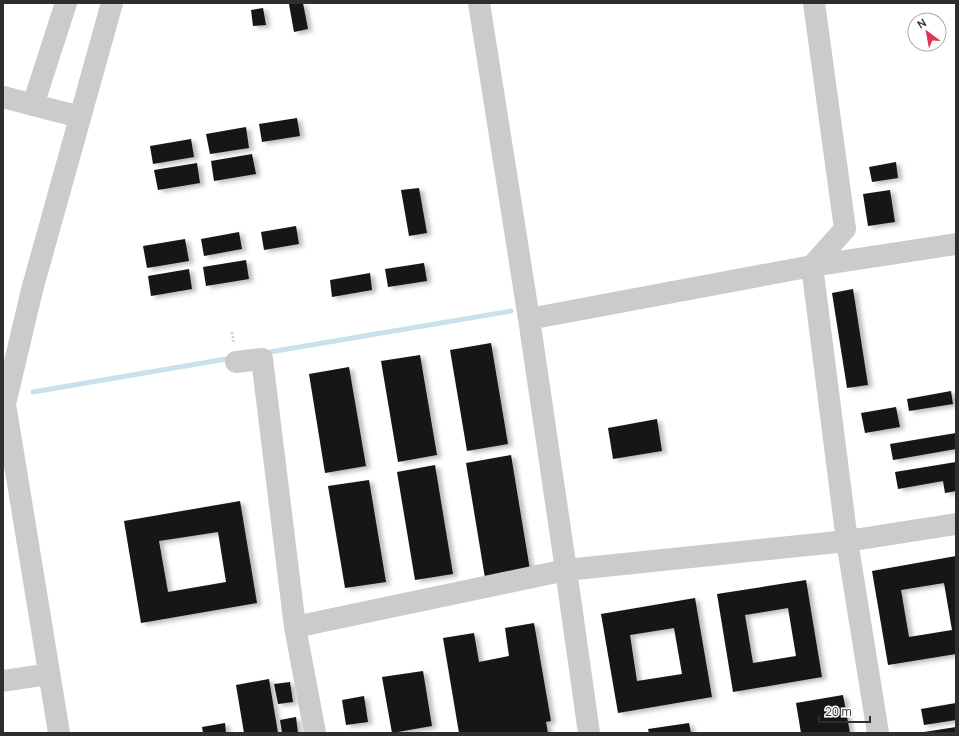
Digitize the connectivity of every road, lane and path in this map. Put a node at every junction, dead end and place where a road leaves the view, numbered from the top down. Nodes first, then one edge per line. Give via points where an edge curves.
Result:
1 (66, 3) edge
2 (112, 3) edge
3 (479, 3) edge
4 (814, 3) edge
5 (3, 97) edge
6 (33, 105) junction
7 (80, 117) junction
8 (956, 244) edge
9 (812, 266) junction
10 (529, 319) junction
11 (236, 362) dead end
12 (956, 524) edge
13 (847, 541) junction
14 (566, 570) junction
15 (295, 627) junction
16 (49, 674) junction
17 (3, 681) edge
18 (59, 733) edge
19 (315, 733) edge
20 (589, 733) edge
21 (878, 733) edge

1 - 6 lane
2 - 7 lane
3 - 10 lane
4 - 9 lane via 845,229
5 - 6 lane
6 - 7 lane
7 - 16 lane via 32,290 5,404
8 - 9 lane
9 - 10 lane
9 - 13 lane
10 - 14 lane
11 - 15 lane via 262,359
12 - 13 lane
13 - 14 lane
13 - 21 lane
14 - 15 lane
14 - 20 lane
15 - 19 lane
16 - 17 lane
16 - 18 lane

